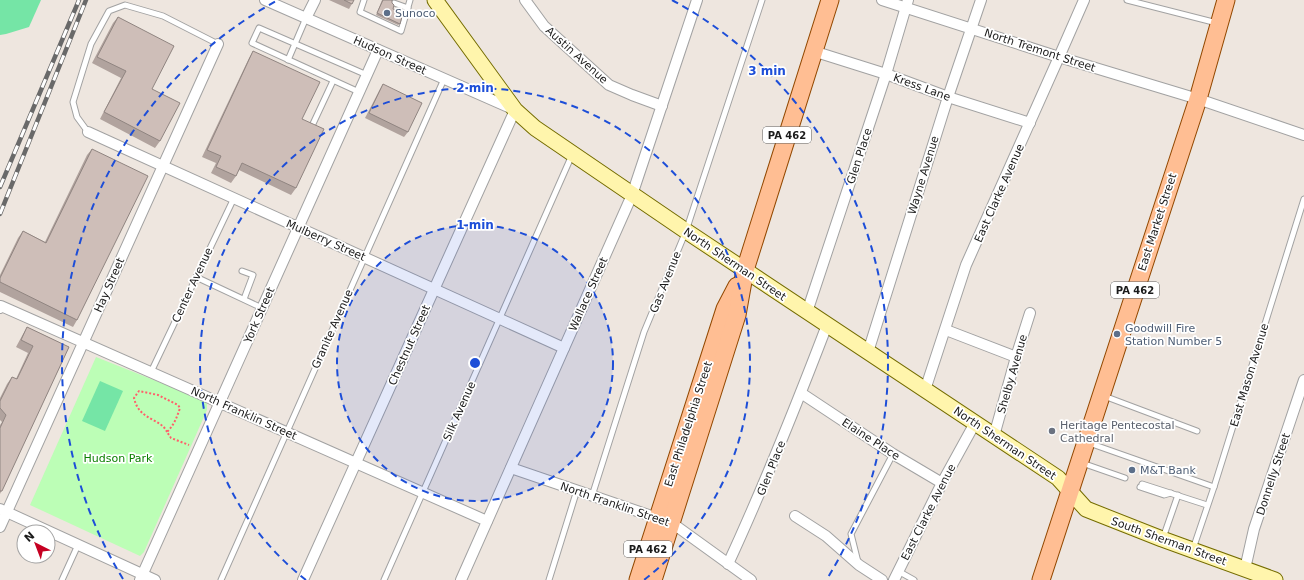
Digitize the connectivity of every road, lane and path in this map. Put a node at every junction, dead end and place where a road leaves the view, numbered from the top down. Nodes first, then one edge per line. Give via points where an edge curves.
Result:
1 (265, 0) edge
2 (314, 0) edge
3 (364, 0) edge
4 (410, 0) edge
5 (435, 0) edge
6 (525, 0) edge
7 (697, 0) edge
8 (762, 0) edge
9 (830, 0) edge
10 (882, 0) edge
11 (981, 0) edge
12 (1084, 0) edge
13 (1127, 0) edge
14 (1226, 0) edge
15 (394, 4) edge
16 (907, 4) edge
17 (408, 8) junction
18 (306, 18) junction
19 (1219, 24) junction
20 (971, 28) junction
21 (218, 44) joint
22 (294, 44) junction
23 (378, 50) junction
24 (813, 51) junction
25 (1060, 57) junction
26 (288, 60) junction
27 (886, 74) junction
28 (367, 75) junction
29 (444, 79) junction
30 (333, 80) junction
31 (359, 92) junction
32 (948, 97) junction
33 (1198, 99) junction
34 (662, 106) junction
35 (515, 110) junction
36 (1030, 123) junction
37 (311, 128) edge
38 (88, 132) joint
39 (1304, 135) edge
40 (573, 154) junction
41 (163, 166) junction
42 (632, 195) junction
43 (234, 198) junction
44 (1304, 199) edge
45 (299, 228) junction
46 (686, 231) junction
47 (364, 258) junction
48 (745, 270) junction
49 (242, 271) dead end
50 (196, 277) junction
51 (434, 289) junction
52 (244, 299) junction
53 (0, 307) edge
54 (262, 308) junction
55 (807, 312) junction
56 (1030, 313) dead end
57 (500, 319) junction
58 (827, 325) junction
59 (946, 330) junction
60 (83, 342) junction
61 (564, 348) junction
62 (868, 352) junction
63 (1016, 357) junction
64 (151, 372) junction
65 (1304, 380) edge
66 (925, 390) junction
67 (801, 393) junction
68 (1101, 394) junction
69 (220, 403) junction
70 (975, 423) junction
71 (1197, 431) dead end
72 (167, 432) junction
73 (286, 432) junction
74 (994, 436) junction
75 (1086, 442) junction
76 (199, 448) junction
77 (893, 454) junction
78 (1079, 462) junction
79 (356, 463) junction
80 (511, 468) junction
81 (1124, 480) dead end
82 (942, 483) junction
83 (1141, 485) dead end
84 (1214, 487) junction
85 (577, 490) junction
86 (1070, 492) junction
87 (422, 493) junction
88 (1178, 495) junction
89 (592, 496) junction
90 (1208, 505) junction
91 (3, 510) edge
92 (796, 516) dead end
93 (665, 520) junction
94 (487, 521) junction
95 (0, 527) edge
96 (1162, 539) junction
97 (78, 545) junction
98 (1192, 550) junction
99 (728, 564) junction
100 (859, 565) junction
101 (1249, 572) junction
102 (896, 575) edge
103 (142, 577) edge
104 (748, 579) edge
105 (62, 580) edge
106 (155, 580) edge
107 (221, 580) edge
108 (303, 580) edge
109 (384, 580) edge
110 (461, 580) edge
111 (549, 580) edge
112 (638, 580) edge
113 (653, 580) edge
114 (882, 580) edge
115 (914, 580) edge
116 (1041, 580) edge
117 (1275, 580) edge

1 - 18 street, Hudson Street
2 - 18 street
3 - 17 lane via 360,12 401,31
4 - 17 lane
5 - 35 main road, North Sherman Street
6 - 34 street, Austin Avenue via 544,26 609,85
7 - 34 street, Wallace Street
8 - 46 lane, Gas Avenue
9 - 24 main road, East Philadelphia Street / PA 462
10 - 16 street, North Tremont Street
11 - 20 street, Wayne Avenue
12 - 25 street, East Clarke Avenue
13 - 19 lane
14 - 19 main road, East Market Street / PA 462
15 - 17 lane
16 - 20 street, North Tremont Street
16 - 27 street, Glen Place
18 - 22 lane
18 - 23 street, Hudson Street
19 - 33 main road, East Market Street / PA 462
20 - 25 street, North Tremont Street
20 - 32 street, Wayne Avenue
21 - 38 lane via 163,16 125,5 109,11 91,44 73,102 77,117
21 - 41 street, Hay Street
22 - 26 lane
22 - 26 lane via 259,28 252,43
22 - 28 lane
23 - 28 street, York Street
23 - 29 street, Hudson Street
24 - 27 street, Kress Lane
24 - 48 main road, East Philadelphia Street / PA 462
25 - 33 street, North Tremont Street
25 - 36 street, East Clarke Avenue
26 - 30 lane
27 - 32 street, Kress Lane
27 - 55 street, Glen Place
28 - 31 street, York Street
29 - 35 street, Hudson Street
29 - 47 lane, Granite Avenue
30 - 31 lane
30 - 37 lane
31 - 45 street, York Street
32 - 36 street, Kress Lane
32 - 62 street, Wayne Avenue
33 - 39 street, North Tremont Street
33 - 68 main road, East Market Street / PA 462
34 - 42 street, Wallace Street
35 - 40 main road, North Sherman Street via 535,128
35 - 51 street, Chestnut Street
36 - 59 street, East Clarke Avenue via 966,265
38 - 41 street, Mulberry Street
40 - 42 main road, North Sherman Street
40 - 57 lane, Silk Avenue
41 - 43 street, Mulberry Street
41 - 60 street, Hay Street
42 - 46 main road, North Sherman Street
42 - 61 street, Wallace Street
43 - 45 street, Mulberry Street
43 - 50 lane, Center Avenue
44 - 84 lane, East Mason Avenue
45 - 47 street, Mulberry Street
45 - 54 street, York Street
46 - 48 main road, North Sherman Street
46 - 89 lane, Gas Avenue via 644,332
47 - 51 street, Mulberry Street
47 - 73 lane, Granite Avenue
48 - 55 main road, North Sherman Street
48 - 93 main road, East Philadelphia Street / PA 462 via 725,309
49 - 52 lane via 253,275
50 - 52 lane
50 - 64 lane, Center Avenue
51 - 57 street, Mulberry Street
51 - 79 street, Chestnut Street
52 - 54 lane
53 - 60 street, North Franklin Street
54 - 69 street, York Street
55 - 58 main road, North Sherman Street
56 - 63 street, Shelby Avenue
57 - 61 street, Mulberry Street
57 - 87 lane, Silk Avenue
58 - 62 main road, North Sherman Street
58 - 67 street, Glen Place
59 - 63 street
59 - 66 street, East Clarke Avenue
60 - 64 street, North Franklin Street
60 - 91 street, Hay Street
61 - 80 street, Wallace Street
62 - 66 main road, North Sherman Street
63 - 74 street, Shelby Avenue
64 - 69 street, North Franklin Street
65 - 101 street, Donnelly Street via 1254,529
66 - 70 main road, North Sherman Street
67 - 77 street, Elaine Place
67 - 99 street, Glen Place
68 - 71 lane
68 - 75 main road, East Market Street / PA 462
69 - 73 street, North Franklin Street
69 - 76 street, York Street
70 - 74 main road, North Sherman Street
70 - 82 street, East Clarke Avenue
72 - 72 path via 175,421 180,408 178,405 158,395 138,391 134,398 142,413
72 - 76 path via 171,438
73 - 79 street, North Franklin Street
73 - 107 lane, Granite Avenue
74 - 86 main road, North Sherman Street via 1058,478
75 - 78 main road, East Market Street / PA 462
75 - 84 lane
76 - 103 street, York Street
77 - 82 street, Elaine Place
77 - 100 lane via 851,534
78 - 81 lane via 1117,476 1121,481
78 - 86 main road, East Market Street / PA 462
79 - 87 street, North Franklin Street
79 - 108 street, Chestnut Street
80 - 85 street, North Franklin Street
80 - 94 street, Wallace Street
82 - 102 street, East Clarke Avenue
83 - 88 lane
84 - 90 lane, East Mason Avenue
85 - 89 street, North Franklin Street
85 - 111 lane
86 - 96 main road, South Sherman Street via 1086,509
86 - 116 main road, East Market Street / PA 462
87 - 94 street, North Franklin Street
87 - 109 lane, Silk Avenue
88 - 90 lane
88 - 96 lane
89 - 93 street, North Franklin Street
90 - 98 lane, East Mason Avenue
91 - 95 street, Hay Street
91 - 97 street
92 - 100 street via 826,536
93 - 99 street, North Franklin Street
93 - 112 main road, East Philadelphia Street / PA 462
93 - 113 main road, East Philadelphia Street / PA 462
94 - 110 street, Wallace Street
96 - 98 main road, South Sherman Street
97 - 103 street
97 - 105 lane
98 - 101 main road, South Sherman Street
99 - 104 street, North Franklin Street
100 - 114 street
101 - 117 main road, South Sherman Street
102 - 115 lane
103 - 106 street

